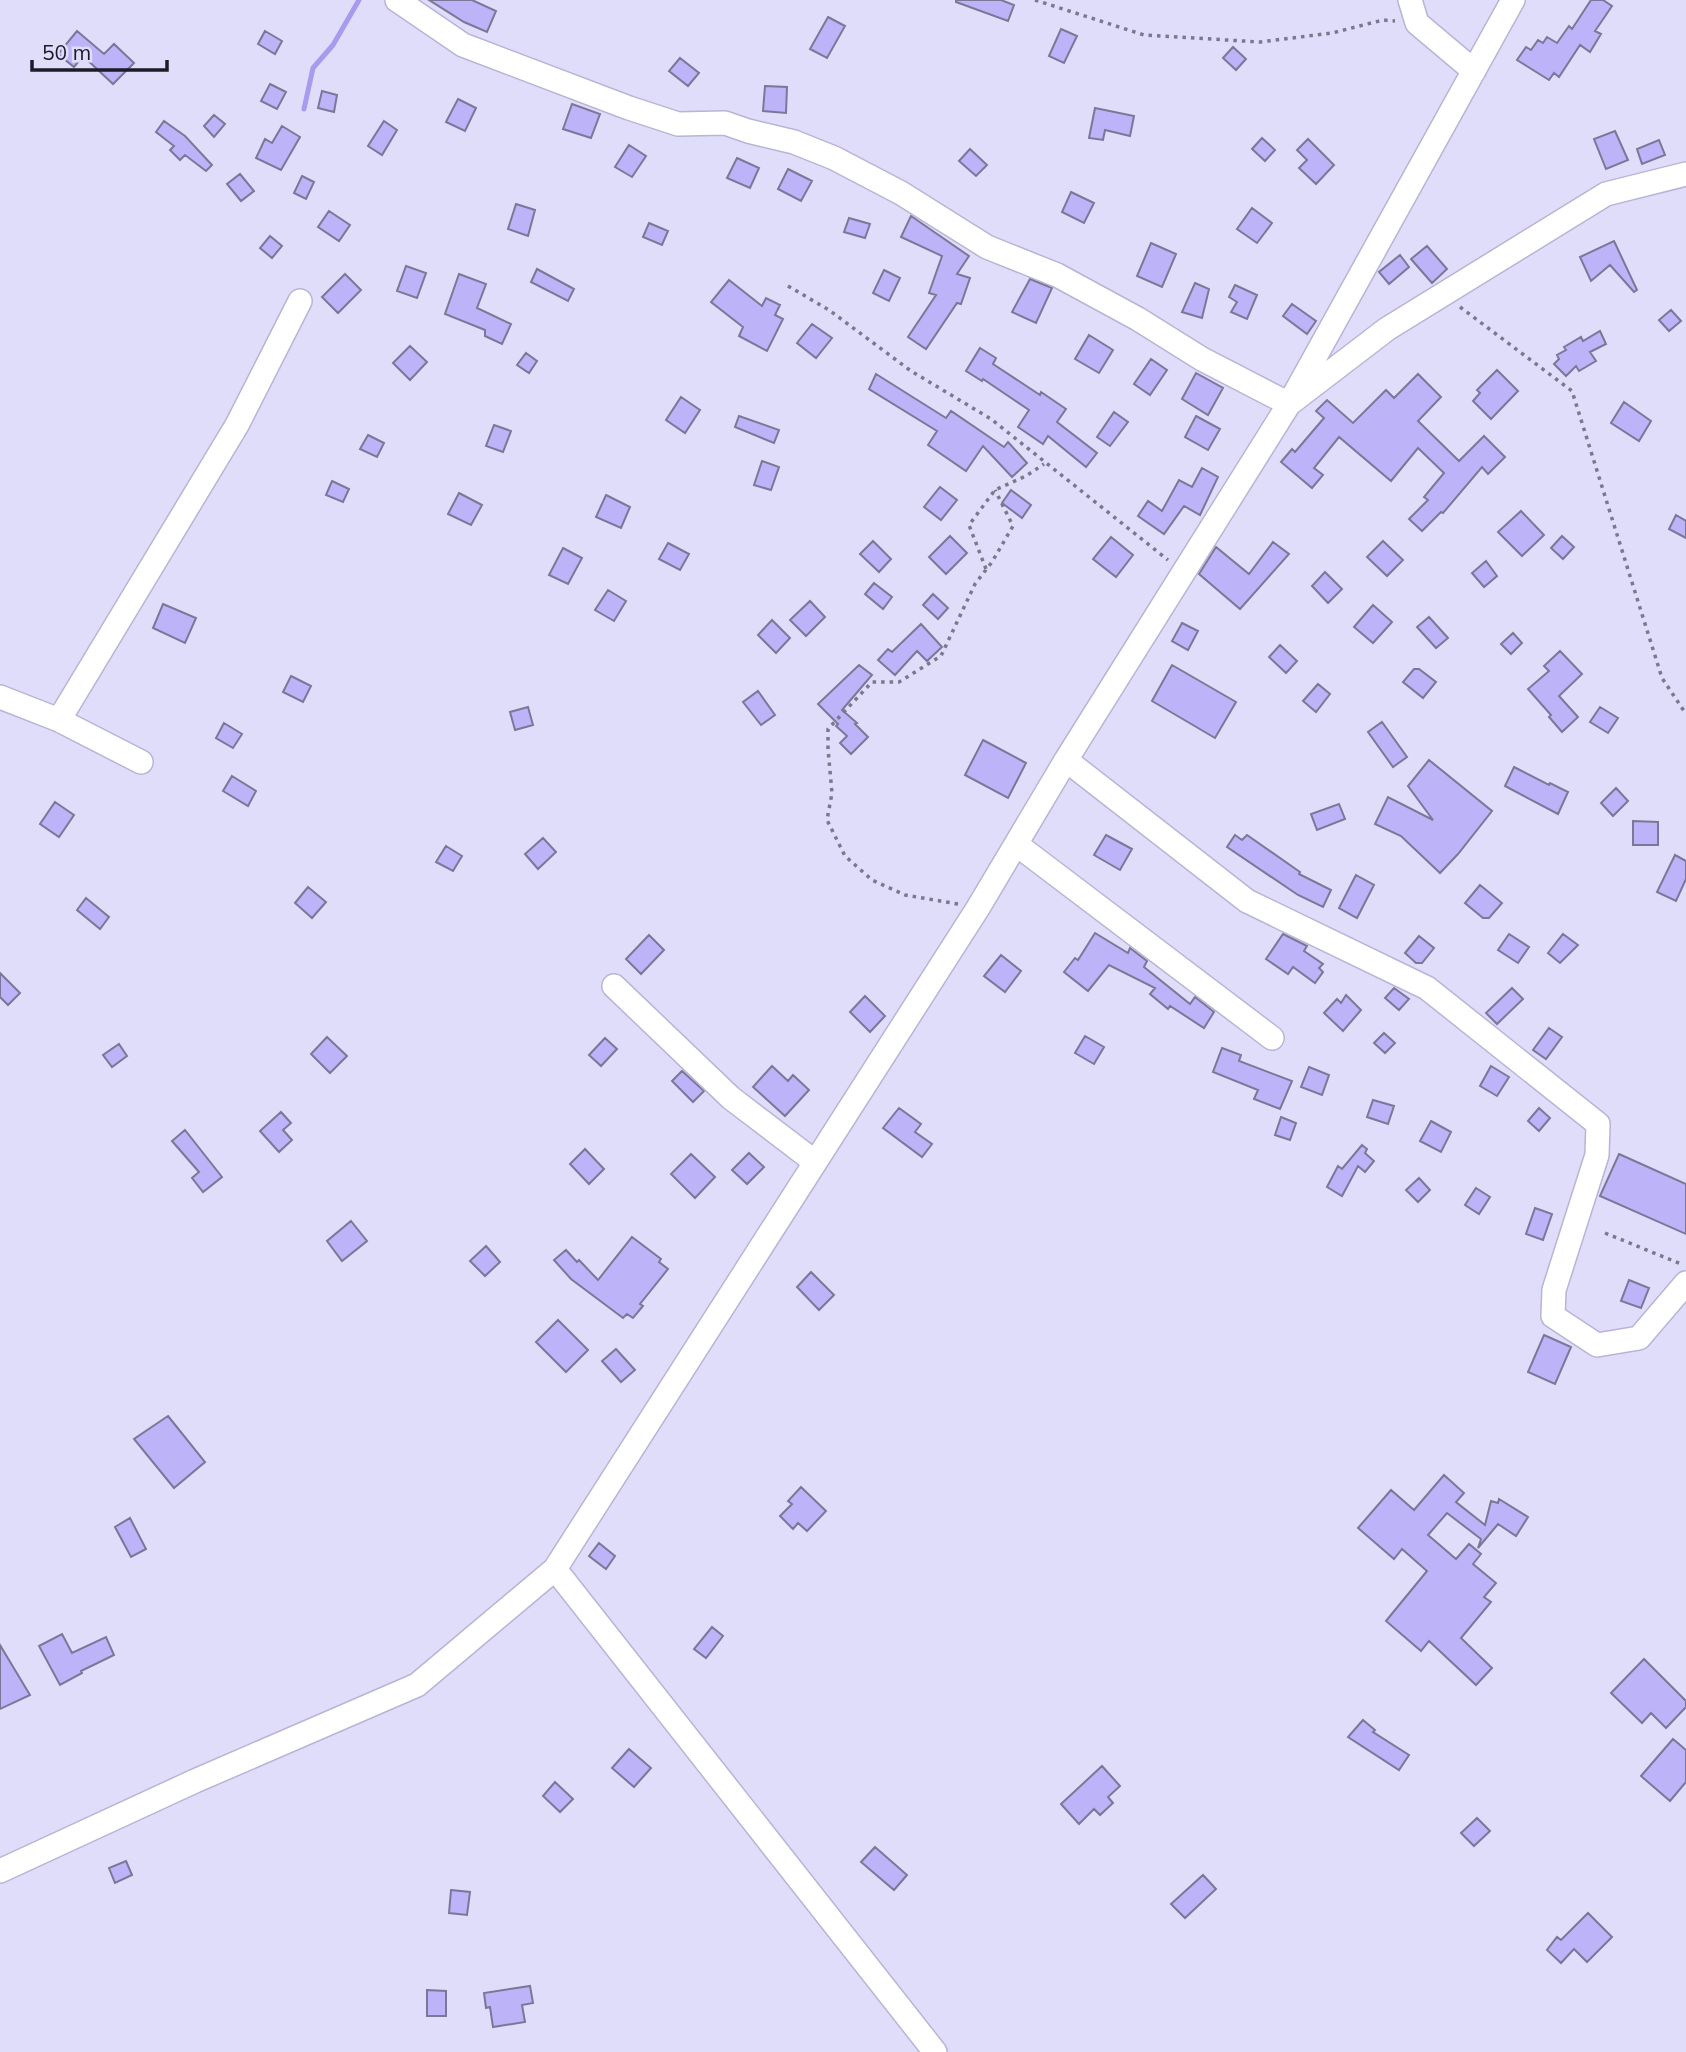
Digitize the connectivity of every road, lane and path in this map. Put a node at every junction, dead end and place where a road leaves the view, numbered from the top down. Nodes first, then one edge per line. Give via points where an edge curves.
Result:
1 (397, 0) edge
2 (1035, 0) edge
3 (1410, 0) edge
4 (1513, 0) edge
5 (1417, 23) junction
6 (1474, 71) junction
7 (1686, 174) edge
8 (788, 286) dead end
9 (1446, 293) junction
10 (300, 300) dead end
11 (1289, 404) junction
12 (1044, 464) junction
13 (995, 490) junction
14 (986, 569) junction
15 (1184, 572) junction
16 (0, 697) edge
17 (1686, 714) edge
18 (59, 720) junction
19 (1066, 760) junction
20 (141, 762) dead end
21 (1016, 844) junction
22 (978, 908) junction
23 (614, 986) dead end
24 (1272, 1038) dead end
25 (815, 1163) junction
26 (1605, 1233) dead end
27 (1686, 1266) edge
28 (1686, 1283) edge
29 (555, 1569) junction
30 (0, 1871) edge
31 (935, 2052) edge

1 - 11 street via 464,45 629,108 678,124 725,123 834,158 987,247 1056,275
2 - 5 path via 1144,35 1234,41 1332,33 1384,20
3 - 5 street
4 - 6 street
5 - 6 street
6 - 11 street
7 - 9 street via 1606,194
8 - 12 path via 829,310 911,371 991,419
9 - 11 street via 1387,329
9 - 17 path via 1572,391 1662,678
10 - 18 street via 237,425
11 - 15 street
12 - 13 path
12 - 15 path
13 - 14 path via 969,525
13 - 14 path via 1013,526
14 - 22 path via 941,656 899,682 872,682 828,729 832,793 827,820 845,856 872,880 905,895
15 - 19 street
16 - 18 street
18 - 20 street
19 - 21 street
19 - 28 street via 1247,901 1427,988 1598,1125 1597,1156 1554,1290 1553,1316 1597,1345 1639,1338
21 - 22 street
21 - 24 street
22 - 25 street
23 - 25 street via 731,1098
25 - 29 street
26 - 27 path
29 - 30 street via 417,1685
29 - 31 street

